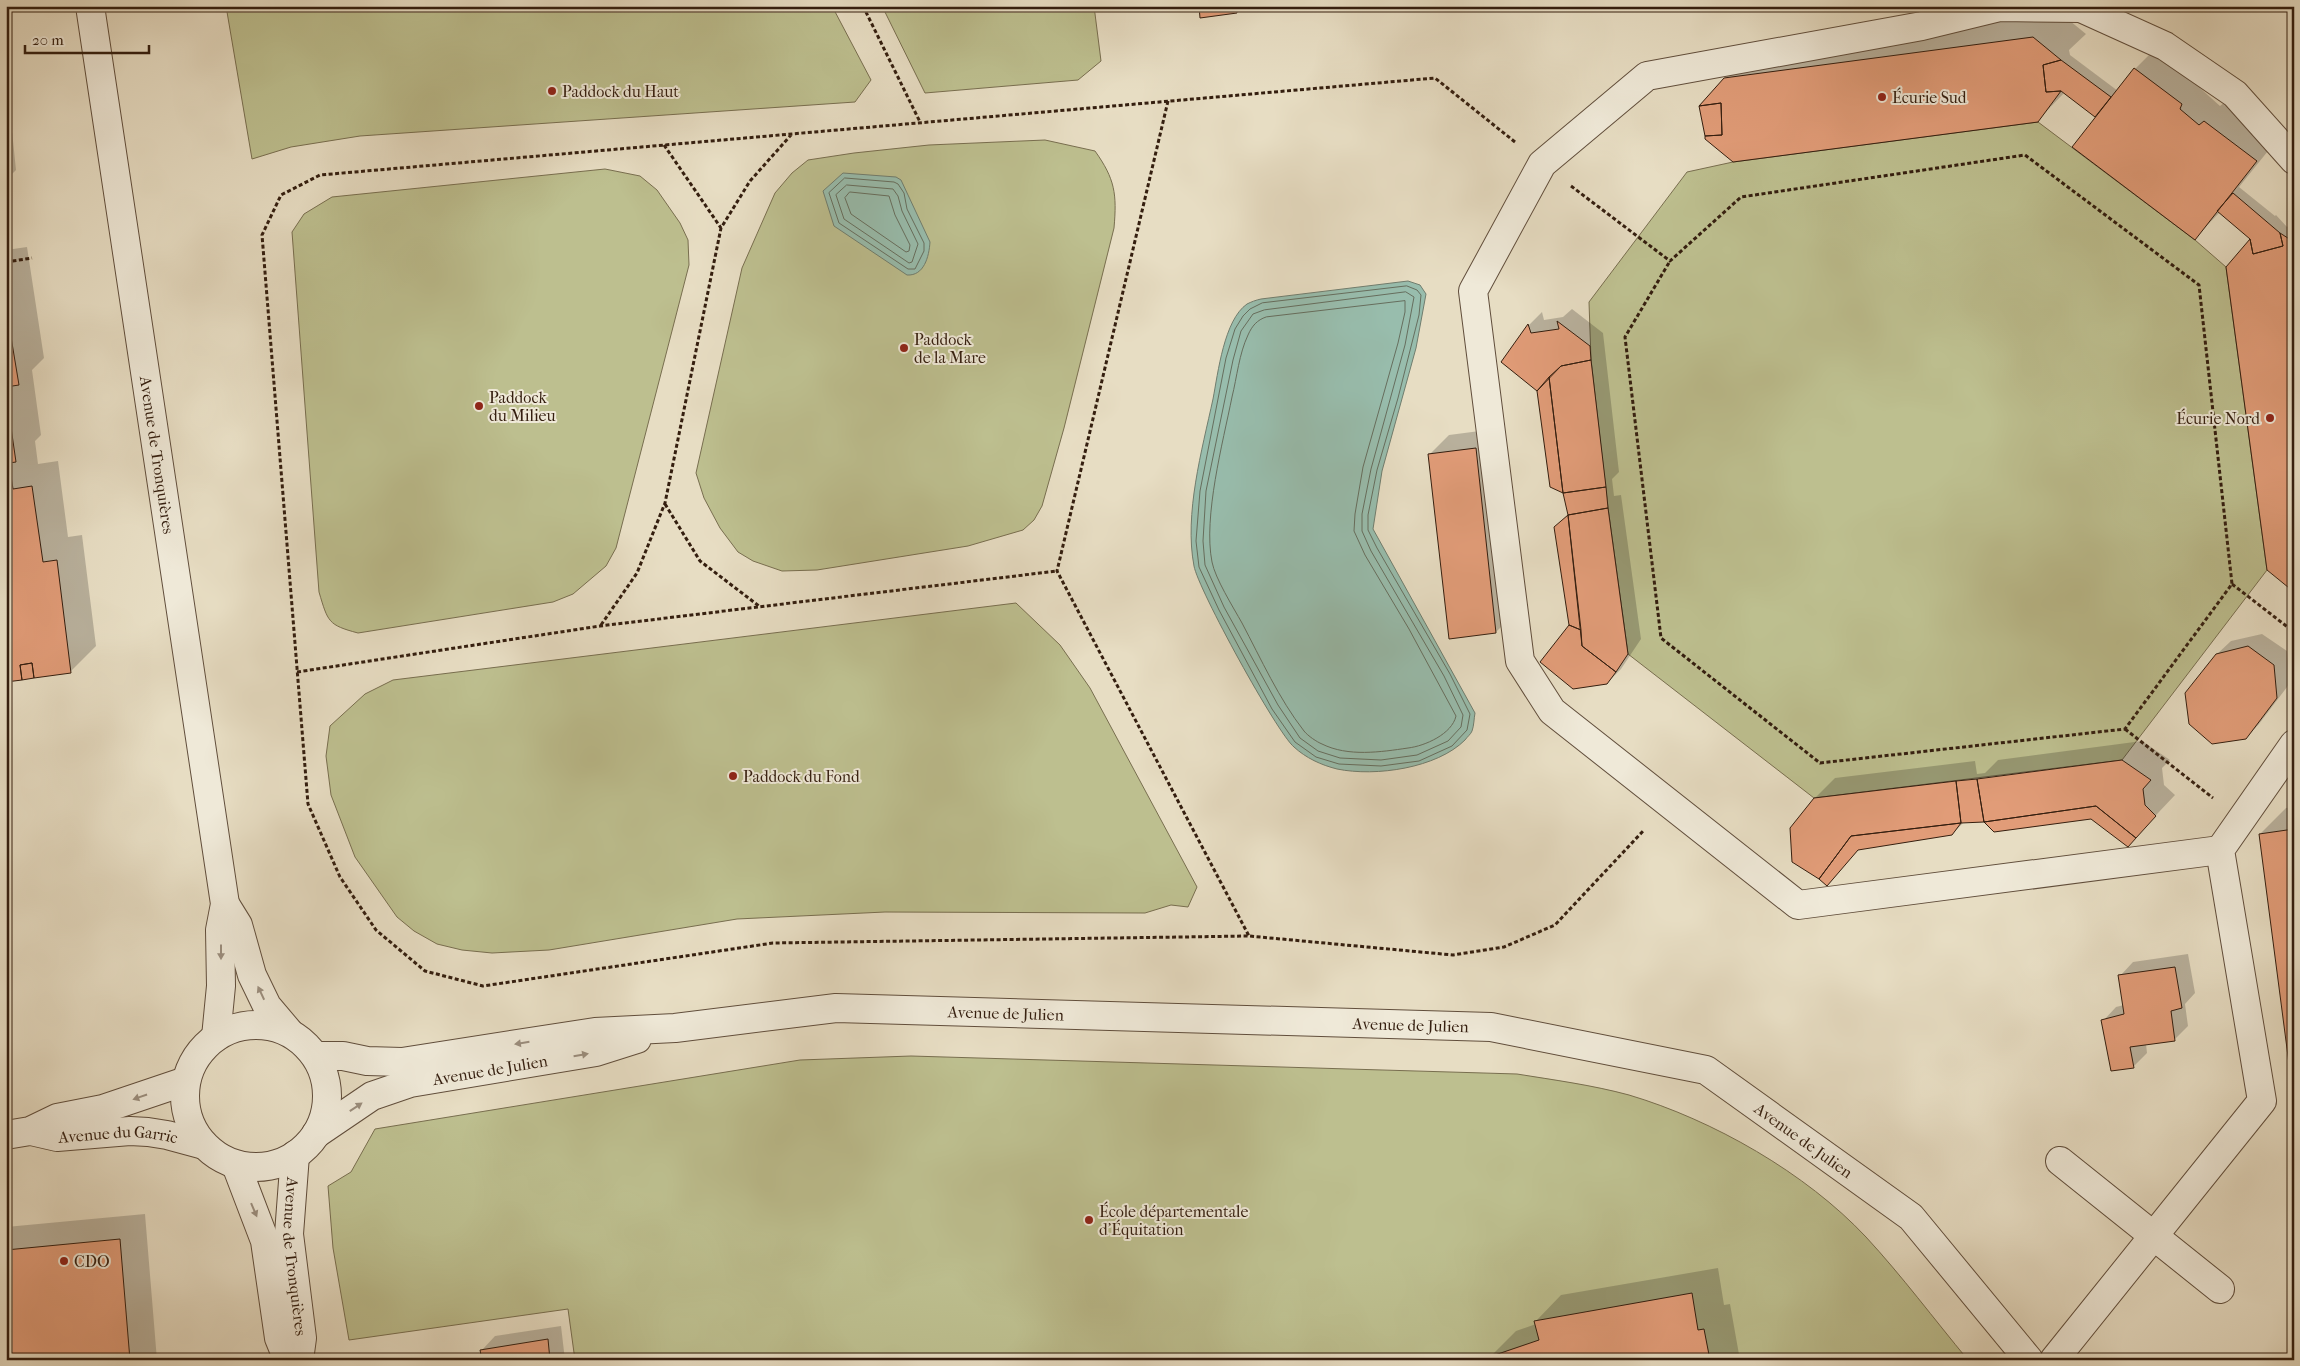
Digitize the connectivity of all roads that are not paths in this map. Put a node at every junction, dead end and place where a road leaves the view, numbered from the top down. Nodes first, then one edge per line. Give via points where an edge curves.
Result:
1 (90, 6) edge
2 (1921, 16) edge
3 (2294, 160) edge
4 (2294, 744) edge
5 (2220, 850) junction
6 (225, 904) junction
7 (675, 1028) junction
8 (289, 1032) junction
9 (216, 1037) junction
10 (316, 1056) junction
11 (186, 1081) junction
12 (18, 1133) edge
13 (316, 1134) junction
14 (204, 1145) junction
15 (295, 1155) junction
16 (2060, 1161) dead end
17 (236, 1165) junction
18 (2154, 1236) junction
19 (2220, 1289) dead end
20 (288, 1360) edge
21 (300, 1360) edge
22 (2029, 1360) edge
23 (2054, 1360) edge

1 - 6 street, Avenue de Tronquières
2 - 3 street via 2000,7 2081,8 2165,46 2235,94
2 - 5 street via 1647,76 1542,164 1474,291 1520,662 1552,711 1798,906
4 - 5 street
5 - 18 street via 2262,1101
8 -> 6 street, Avenue de Tronquières via 266,1006 252,975 238,925
6 -> 9 street, Avenue de Tronquières via 220,930 221,986
7 -> 10 street, Avenue de Julien via 595,1032 402,1062
13 -> 7 street, Avenue de Julien via 372,1096 410,1084 596,1052
7 - 22 street, Avenue de Julien via 836,1008 1491,1027 1706,1070 1911,1217
8 - 9 street via 252,1024 233,1028
8 - 10 street
9 - 11 street via 202,1049
10 - 13 street via 325,1075 327,1095 324,1116
11 -> 12 street, Avenue du Garric via 103,1109 58,1118
11 - 14 street via 185,1104 191,1126
12 - 14 street, Avenue du Garric via 57,1136 148,1132
13 - 15 street
14 - 17 street
15 - 17 street via 281,1163 259,1167
15 - 21 street, Avenue de Tronquières via 289,1234 302,1338
16 - 18 street
17 -> 20 street, Avenue de Tronquières via 265,1242 279,1338
18 - 19 street
18 - 23 street

